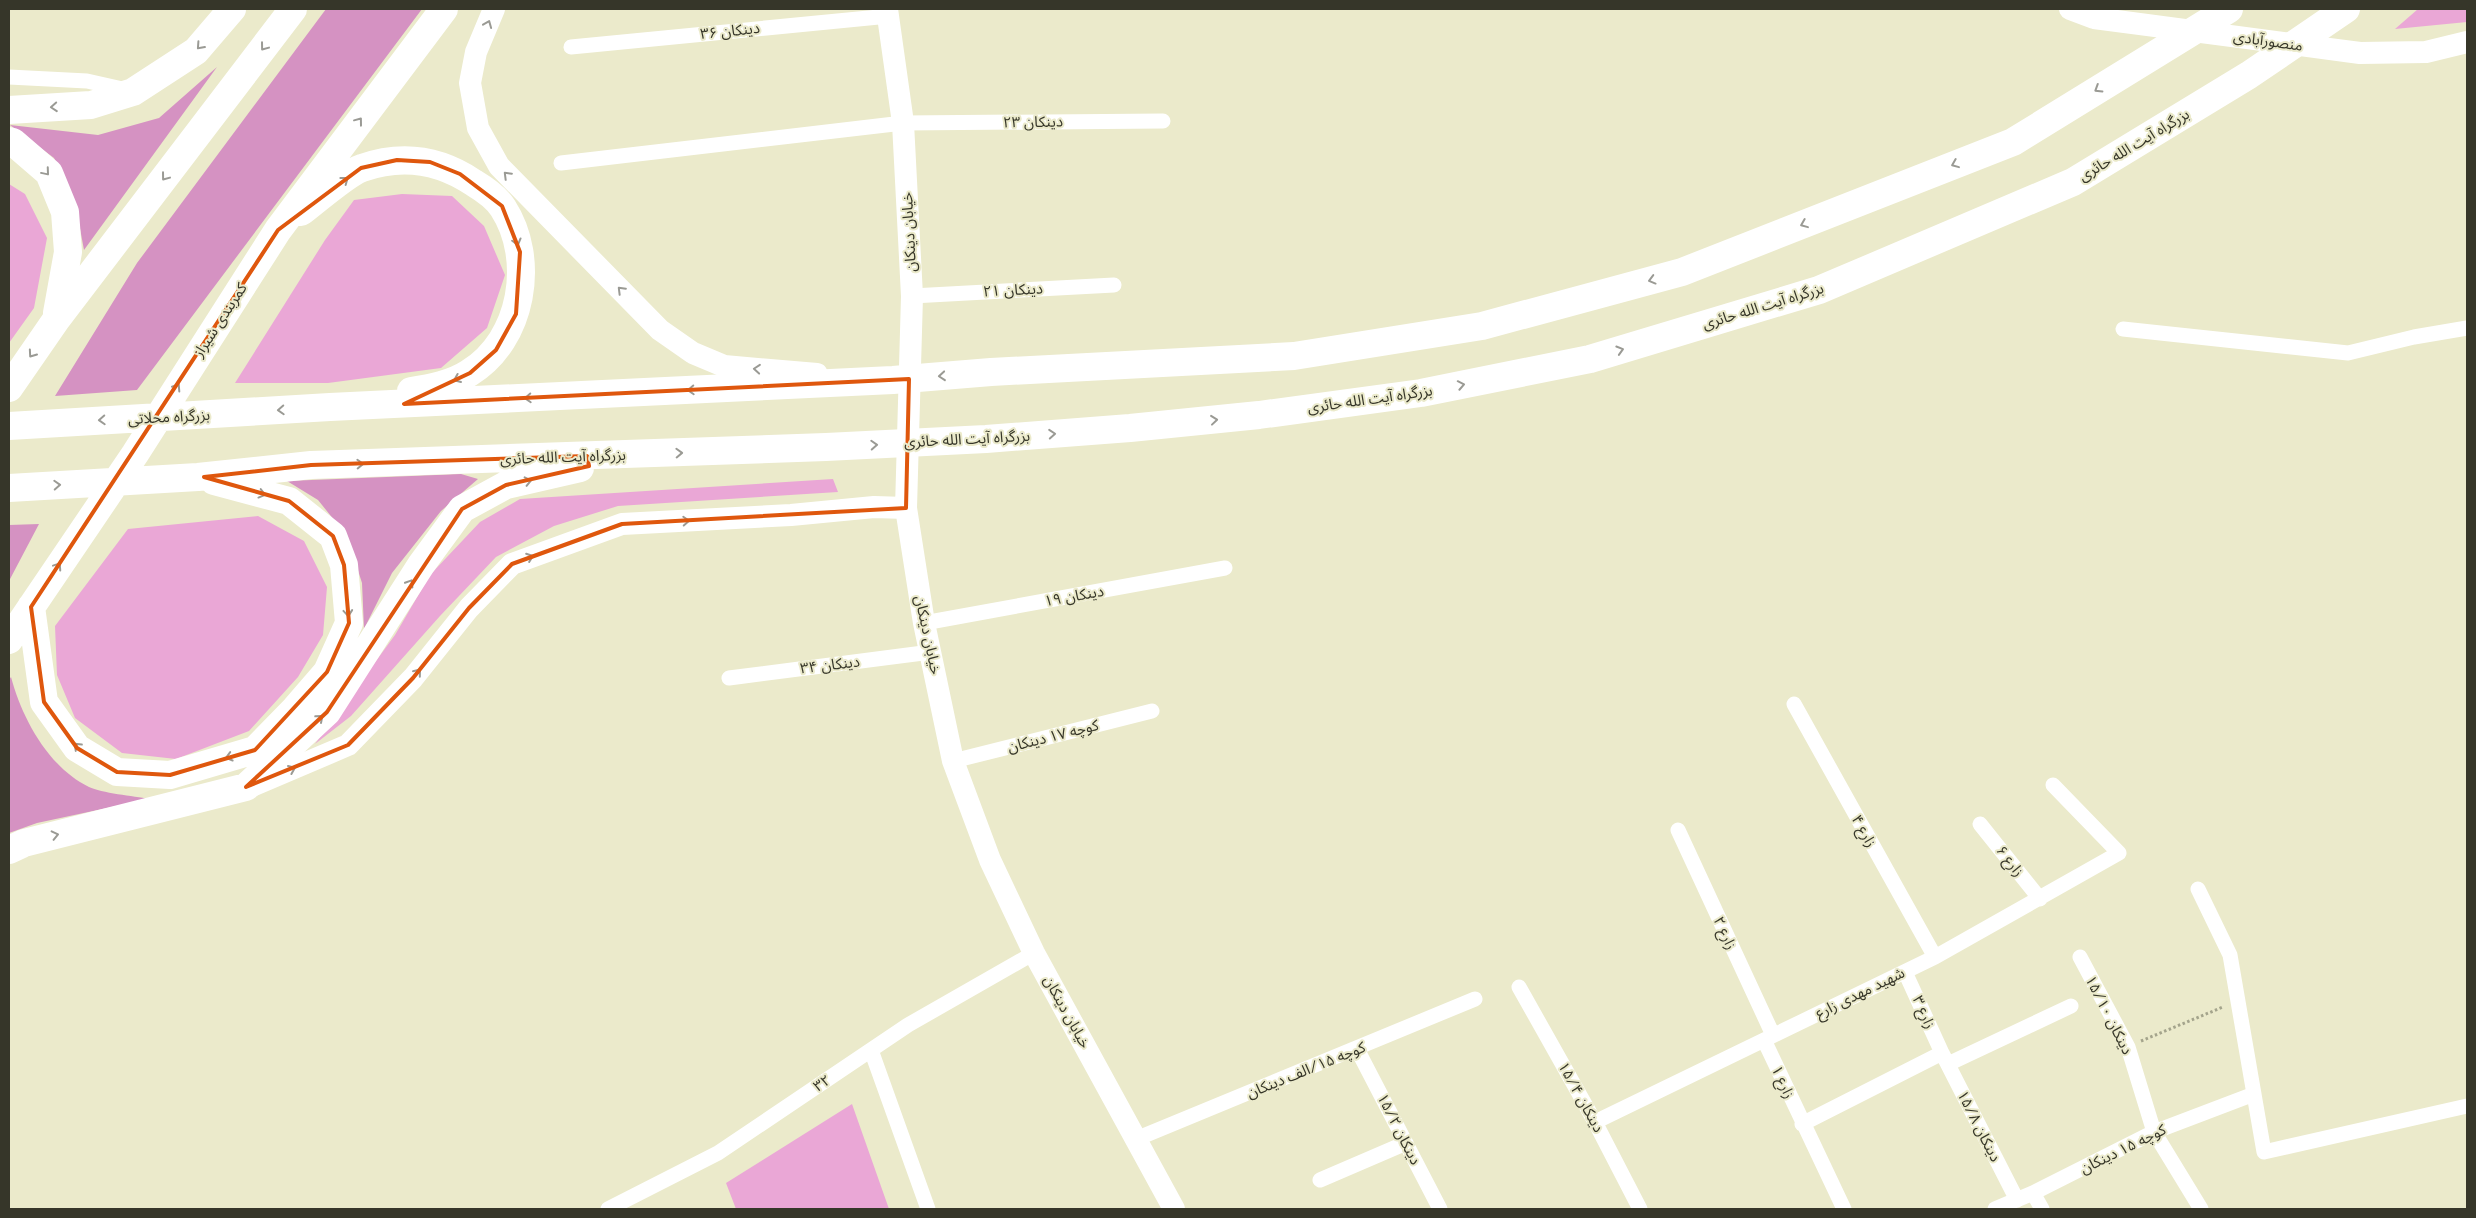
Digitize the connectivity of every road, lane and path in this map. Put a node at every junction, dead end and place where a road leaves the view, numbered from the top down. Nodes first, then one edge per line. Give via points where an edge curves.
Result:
1 (232, 9) edge
2 (293, 9) edge
3 (444, 9) edge
4 (494, 9) edge
5 (2070, 9) edge
6 (2229, 9) edge
7 (2346, 9) edge
8 (888, 12) edge
9 (2467, 42) edge
10 (571, 47) dead end
11 (9, 77) edge
12 (133, 92) junction
13 (9, 110) edge
14 (1164, 121) dead end
15 (904, 124) junction
16 (9, 141) edge
17 (561, 163) dead end
18 (278, 230) junction
19 (1114, 285) dead end
20 (912, 296) junction
21 (56, 320) junction
22 (2467, 328) edge
23 (2123, 330) dead end
24 (892, 380) junction
25 (9, 388) edge
26 (330, 407) junction
27 (9, 426) edge
28 (640, 454) junction
29 (198, 477) junction
30 (9, 488) edge
31 (906, 508) junction
32 (1225, 568) dead end
33 (31, 607) junction
34 (924, 623) junction
35 (9, 640) edge
36 (931, 652) junction
37 (730, 678) dead end
38 (1794, 704) dead end
39 (1152, 711) dead end
40 (954, 761) junction
41 (2053, 785) dead end
42 (246, 787) junction
43 (1980, 824) dead end
44 (1678, 830) dead end
45 (9, 850) edge
46 (2198, 889) dead end
47 (2040, 900) junction
48 (1034, 953) junction
49 (1935, 957) junction
50 (2080, 957) dead end
51 (1905, 972) junction
52 (1519, 987) dead end
53 (1475, 999) dead end
54 (2238, 1001) junction
55 (2071, 1006) dead end
56 (1768, 1038) junction
57 (2128, 1047) junction
58 (1357, 1049) junction
59 (871, 1050) junction
60 (1945, 1058) junction
61 (2254, 1094) junction
62 (2467, 1106) edge
63 (1595, 1122) junction
64 (1802, 1124) junction
65 (2154, 1132) junction
66 (1136, 1139) junction
67 (1406, 1143) junction
68 (1320, 1180) dead end
69 (2034, 1193) junction
70 (2017, 1200) junction
71 (608, 1209) edge
72 (928, 1209) edge
73 (1174, 1209) edge
74 (1440, 1209) edge
75 (1640, 1209) edge
76 (1844, 1209) edge
77 (1995, 1209) edge
78 (2042, 1209) edge
79 (2202, 1209) edge

1 -> 12 highway via 196,51
2 -> 21 highway
18 -> 3 highway, کمربندی شیراز
24 -> 4 main road via 724,366 693,353 660,330 498,166 478,128 470,83 476,52
5 - 9 main road, منصورآبادی via 2094,18 2360,54 2426,52
6 -> 24 highway via 2013,142 1682,272 1482,326 1294,356
28 -> 7 highway, بزرگراه آیت الله حائری via 986,439 1259,415 1421,393 1590,358 1819,290 2072,182 2249,75
8 - 10 street, ۳۶ دینکان
8 - 15 main road, خیابان دینکان
11 - 12 street via 87,81
12 -> 13 highway via 91,105
14 - 15 street, ۲۳ دینکان
15 - 17 street, ۲۳ دینکان
15 - 20 main road, خیابان دینکان
16 -> 21 highway via 49,173 65,212 68,252
18 -> 26 highway via 361,168 397,160 430,162 460,174 486,190 502,206 513,227 520,252 516,314 496,350 470,373 440,386
33 -> 18 highway, کمربندی شیراز via 140,446
19 - 20 street, ۲۱ دینکان
20 - 31 main road, خیابان دینکان
21 -> 25 highway
22 - 23 street via 2414,336 2348,353
24 -> 26 highway
26 -> 27 highway, بزرگراه محلاتی
29 -> 28 highway, بزرگراه آیت الله حائری via 311,465
42 -> 28 highway via 326,712 421,565 462,509 506,486
30 -> 29 highway
29 -> 33 highway via 289,501 333,536 344,564 349,623 326,672 295,710 255,750 170,775 117,772 77,748 44,702
31 - 34 main road, خیابان دینکان
42 -> 31 main road via 348,745 413,678 469,608 512,564 622,524
32 - 34 street, ۱۹ دینکان
33 - 35 highway, کمربندی شیراز
34 - 36 main road, خیابان دینکان
36 - 37 street, ۳۴ دینکان
36 - 40 main road, خیابان دینکان
38 - 49 street, ۴ زارع
39 - 40 street, کوچه ۱۷ دینکان
40 - 48 main road, خیابان دینکان via 990,860
41 - 47 street, شهید مهدی زارع via 2119,854
45 -> 42 highway via 24,843
43 - 47 street, ۶ زارع
44 - 56 street, ۲ زارع
46 - 54 street via 2230,955
47 - 49 street, شهید مهدی زارع
48 - 59 street, ۳۲ via 908,1025
48 - 66 main road, خیابان دینکان
49 - 51 street, شهید مهدی زارع
50 - 57 street, ۱۵/۱۰ دینکان
51 - 56 street, شهید مهدی زارع
51 - 60 street, ۳ زارع
52 - 63 street, ۱۵/۴ دینکان
53 - 58 street, کوچه ۱۵/الف دینکان
54 - 57 path
54 - 61 street
55 - 60 street
56 - 63 street, شهید مهدی زارع
56 - 64 street, ۱ زارع
57 - 65 street, ۱۵/۱۰ دینکان
58 - 66 street, کوچه ۱۵/الف دینکان
58 - 67 street, ۱۵/۲ دینکان
59 - 71 street, ۳۲ via 718,1152
59 - 72 street
60 - 64 street
60 - 70 street, ۱۵/۸ دینکان
61 - 62 street via 2264,1152
61 - 65 street, کوچه ۱۵ دینکان
63 - 75 street, ۱۵/۴ دینکان
64 - 76 street, ۱ زارع
65 - 69 street, کوچه ۱۵ دینکان
65 - 79 street, ۱۵/۱۰ دینکان
66 - 73 main road, خیابان دینکان
67 - 68 street
67 - 74 street, ۱۵/۲ دینکان
69 - 70 street, کوچه ۱۵ دینکان
69 - 78 street
70 - 77 street, کوچه ۱۵ دینکان

